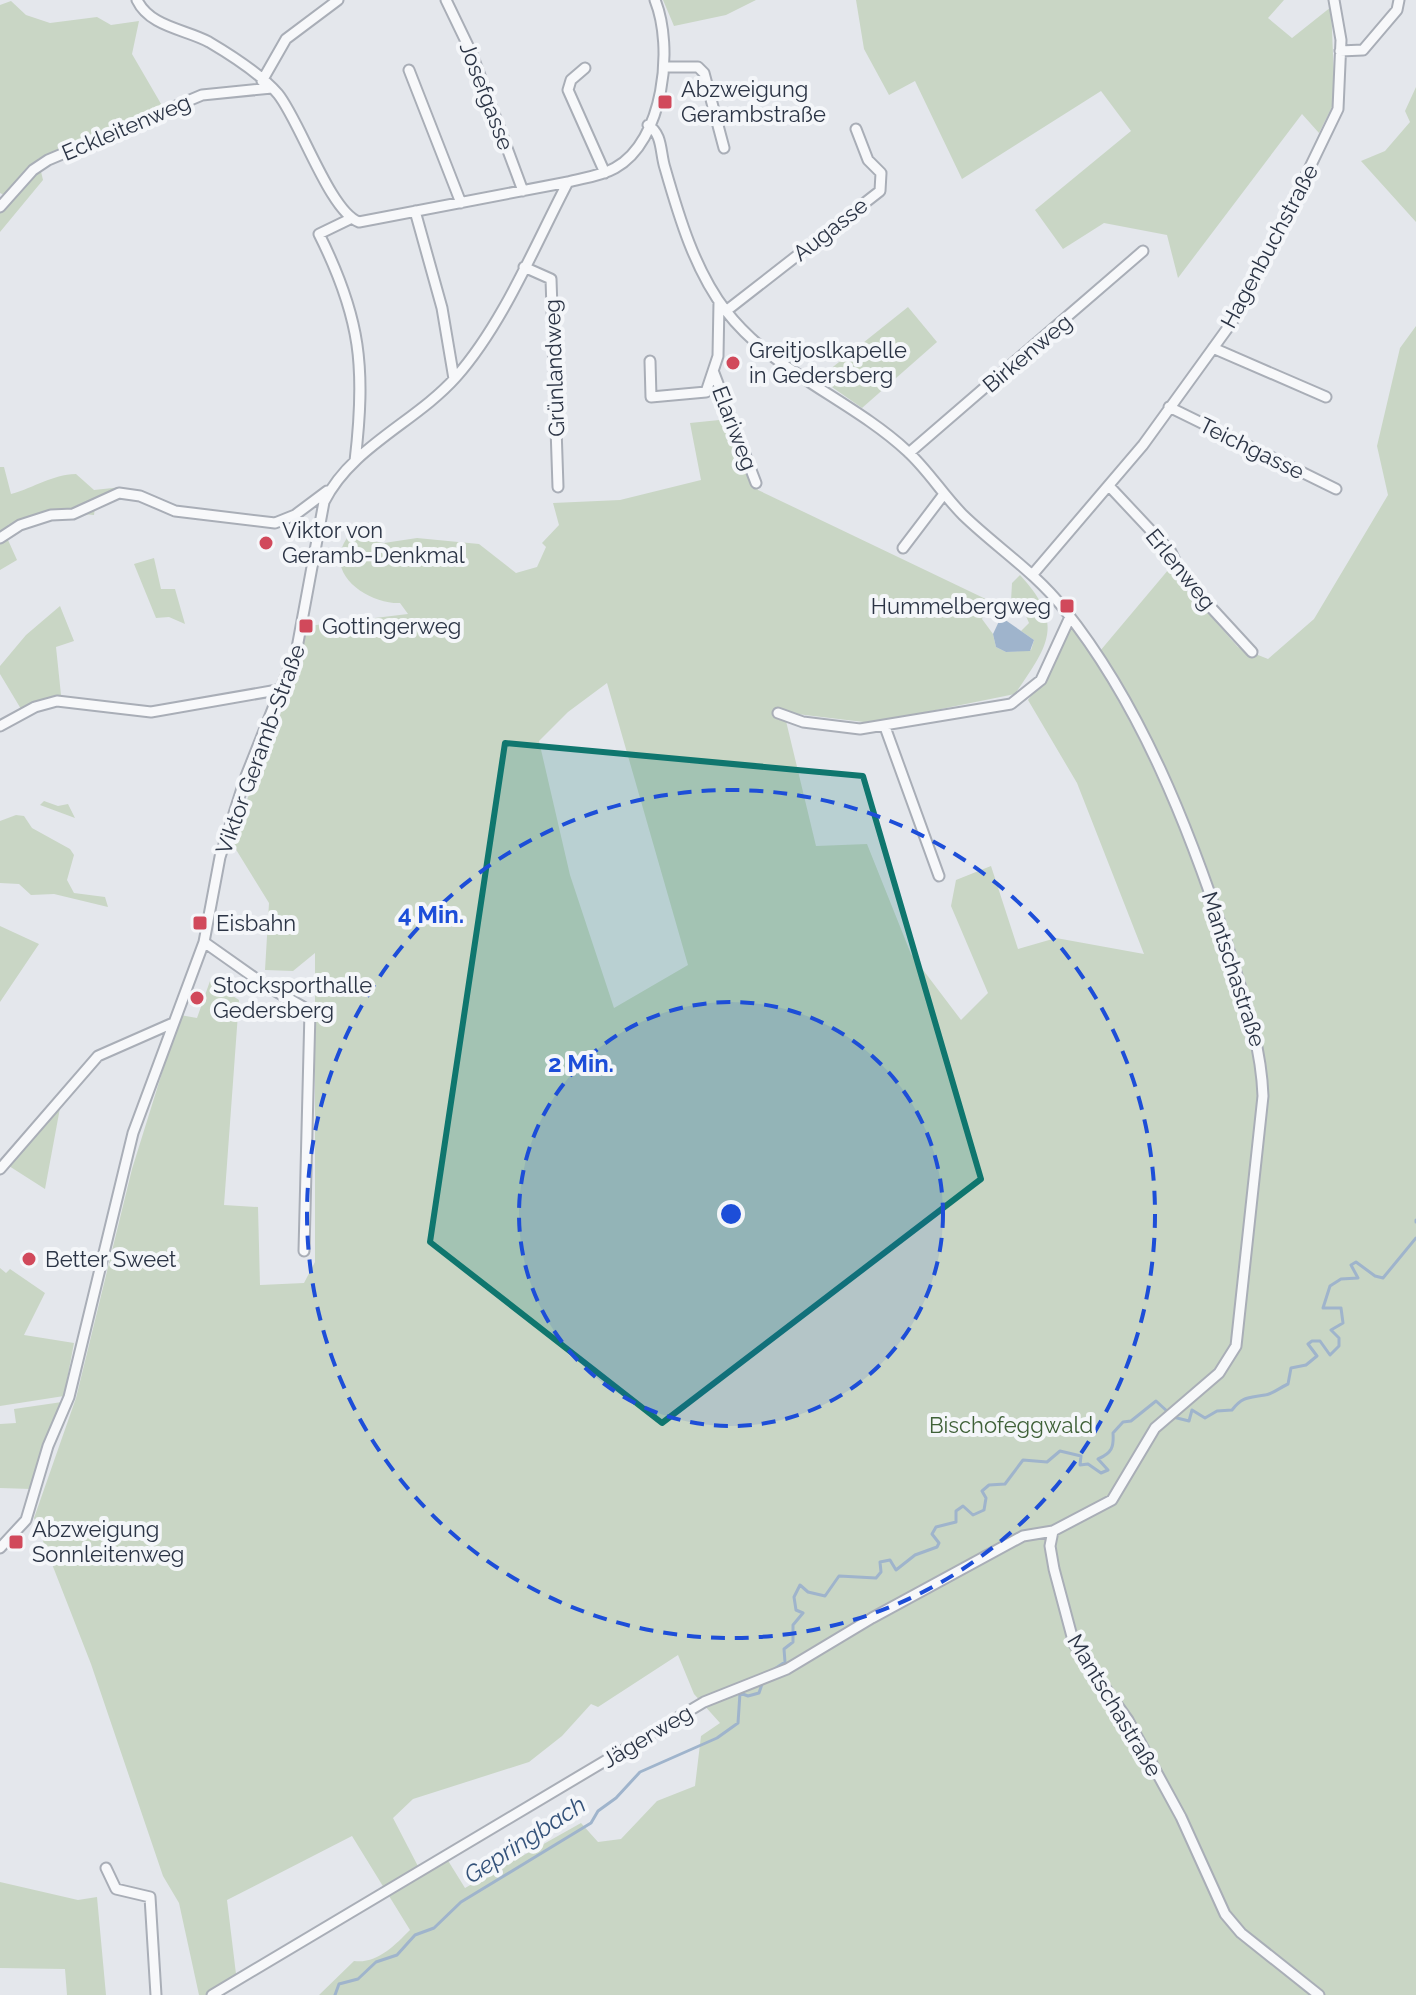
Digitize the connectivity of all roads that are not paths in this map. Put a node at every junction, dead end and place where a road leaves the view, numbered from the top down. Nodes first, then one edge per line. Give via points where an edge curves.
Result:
1 (137, 0) edge
2 (338, 0) edge
3 (655, 0) edge
4 (1334, 0) edge
5 (1399, 0) edge
6 (447, 1) edge
7 (1340, 51) junction
8 (666, 67) junction
9 (585, 68) dead end
10 (409, 70) dead end
11 (262, 81) junction
12 (272, 88) junction
13 (648, 125) junction
14 (856, 129) dead end
15 (724, 148) dead end
16 (605, 173) junction
17 (568, 182) junction
18 (523, 191) junction
19 (461, 203) junction
20 (0, 207) edge
21 (415, 211) junction
22 (350, 219) junction
23 (1143, 251) dead end
24 (524, 267) junction
25 (719, 302) junction
26 (726, 311) junction
27 (1213, 348) junction
28 (650, 361) dead end
29 (714, 373) junction
30 (454, 379) junction
31 (1326, 397) dead end
32 (1169, 407) junction
33 (909, 453) junction
34 (355, 461) junction
35 (756, 483) dead end
36 (558, 487) dead end
37 (1110, 487) junction
38 (330, 489) junction
39 (1336, 489) dead end
40 (944, 494) junction
41 (0, 538) edge
42 (903, 548) dead end
43 (1033, 574) junction
44 (1070, 617) junction
45 (1252, 652) dead end
46 (283, 689) junction
47 (778, 713) dead end
48 (0, 726) edge
49 (885, 727) junction
50 (939, 876) dead end
51 (204, 942) junction
52 (173, 1023) junction
53 (0, 1169) edge
54 (304, 1251) dead end
55 (1053, 1531) junction
56 (0, 1548) edge
57 (106, 1868) dead end
58 (156, 1995) edge
59 (212, 1995) edge
60 (1319, 1995) edge

1 - 11 street via 153,19 210,43
2 - 11 street via 286,39
3 - 8 street via 664,29
4 - 7 street, Hagenbuchstraße
5 - 7 street via 1397,10 1363,50
6 - 18 street, Josefgasse
7 - 27 street, Hagenbuchstraße via 1338,109 1331,129 1254,283
8 - 13 street
8 - 15 street via 698,67 704,73
9 - 16 street via 568,90
10 - 19 street
11 - 12 street
12 - 20 street, Eckleitenweg via 202,95 48,160
12 - 22 street
13 - 16 street via 626,160
13 - 25 street, Mantschastraße via 659,137 694,254
14 - 26 street, Augasse via 868,160 881,173 880,191
16 - 17 street
17 - 18 street
17 - 24 street, Viktor Geramb-Straße
18 - 19 street
19 - 21 street
21 - 22 street via 359,222
21 - 30 street via 442,308
22 - 34 street via 319,234 347,292 356,326 361,390
23 - 33 street, Birkenweg
24 - 30 street, Viktor Geramb-Straße
24 - 36 street, Grünlandweg via 551,279
25 - 26 street, Mantschastraße
25 - 29 street, Elariweg
26 - 33 street, Mantschastraße via 776,358
27 - 31 street
27 - 32 street, Hagenbuchstraße
28 - 29 street, Elariweg via 651,397 706,392
29 - 35 street, Elariweg
30 - 34 street, Viktor Geramb-Straße
32 - 37 street, Hagenbuchstraße
32 - 39 street, Teichgasse
33 - 40 street, Mantschastraße
34 - 38 street, Viktor Geramb-Straße
37 - 43 street, Hagenbuchstraße
37 - 45 street, Erlenweg
38 - 41 street via 275,523 175,511 119,493 73,514 20,525
38 - 46 street, Viktor Geramb-Straße via 318,522 299,641
40 - 42 street
40 - 43 street, Mantschastraße
43 - 44 street, Mantschastraße
44 - 49 street via 1050,666 1024,697 994,709
44 - 55 street, Mantschastraße via 1125,704 1196,851 1262,1058 1263,1096 1236,1346 1219,1373 1162,1420 1112,1500
46 - 48 street via 160,712 103,710 57,701
46 - 51 street, Viktor Geramb-Straße via 236,803
47 - 49 street via 840,728
49 - 50 street
51 - 52 street, Viktor Geramb-Straße
51 - 54 street via 310,1011
52 - 53 street via 98,1056
52 - 56 street, Viktor Geramb-Straße via 133,1133 69,1397 26,1520
55 - 59 street, Jägerweg via 1023,1536 763,1680 704,1702
55 - 60 street, Mantschastraße via 1054,1569 1074,1644 1128,1720 1181,1817 1225,1914
57 - 58 street via 116,1889 150,1897

